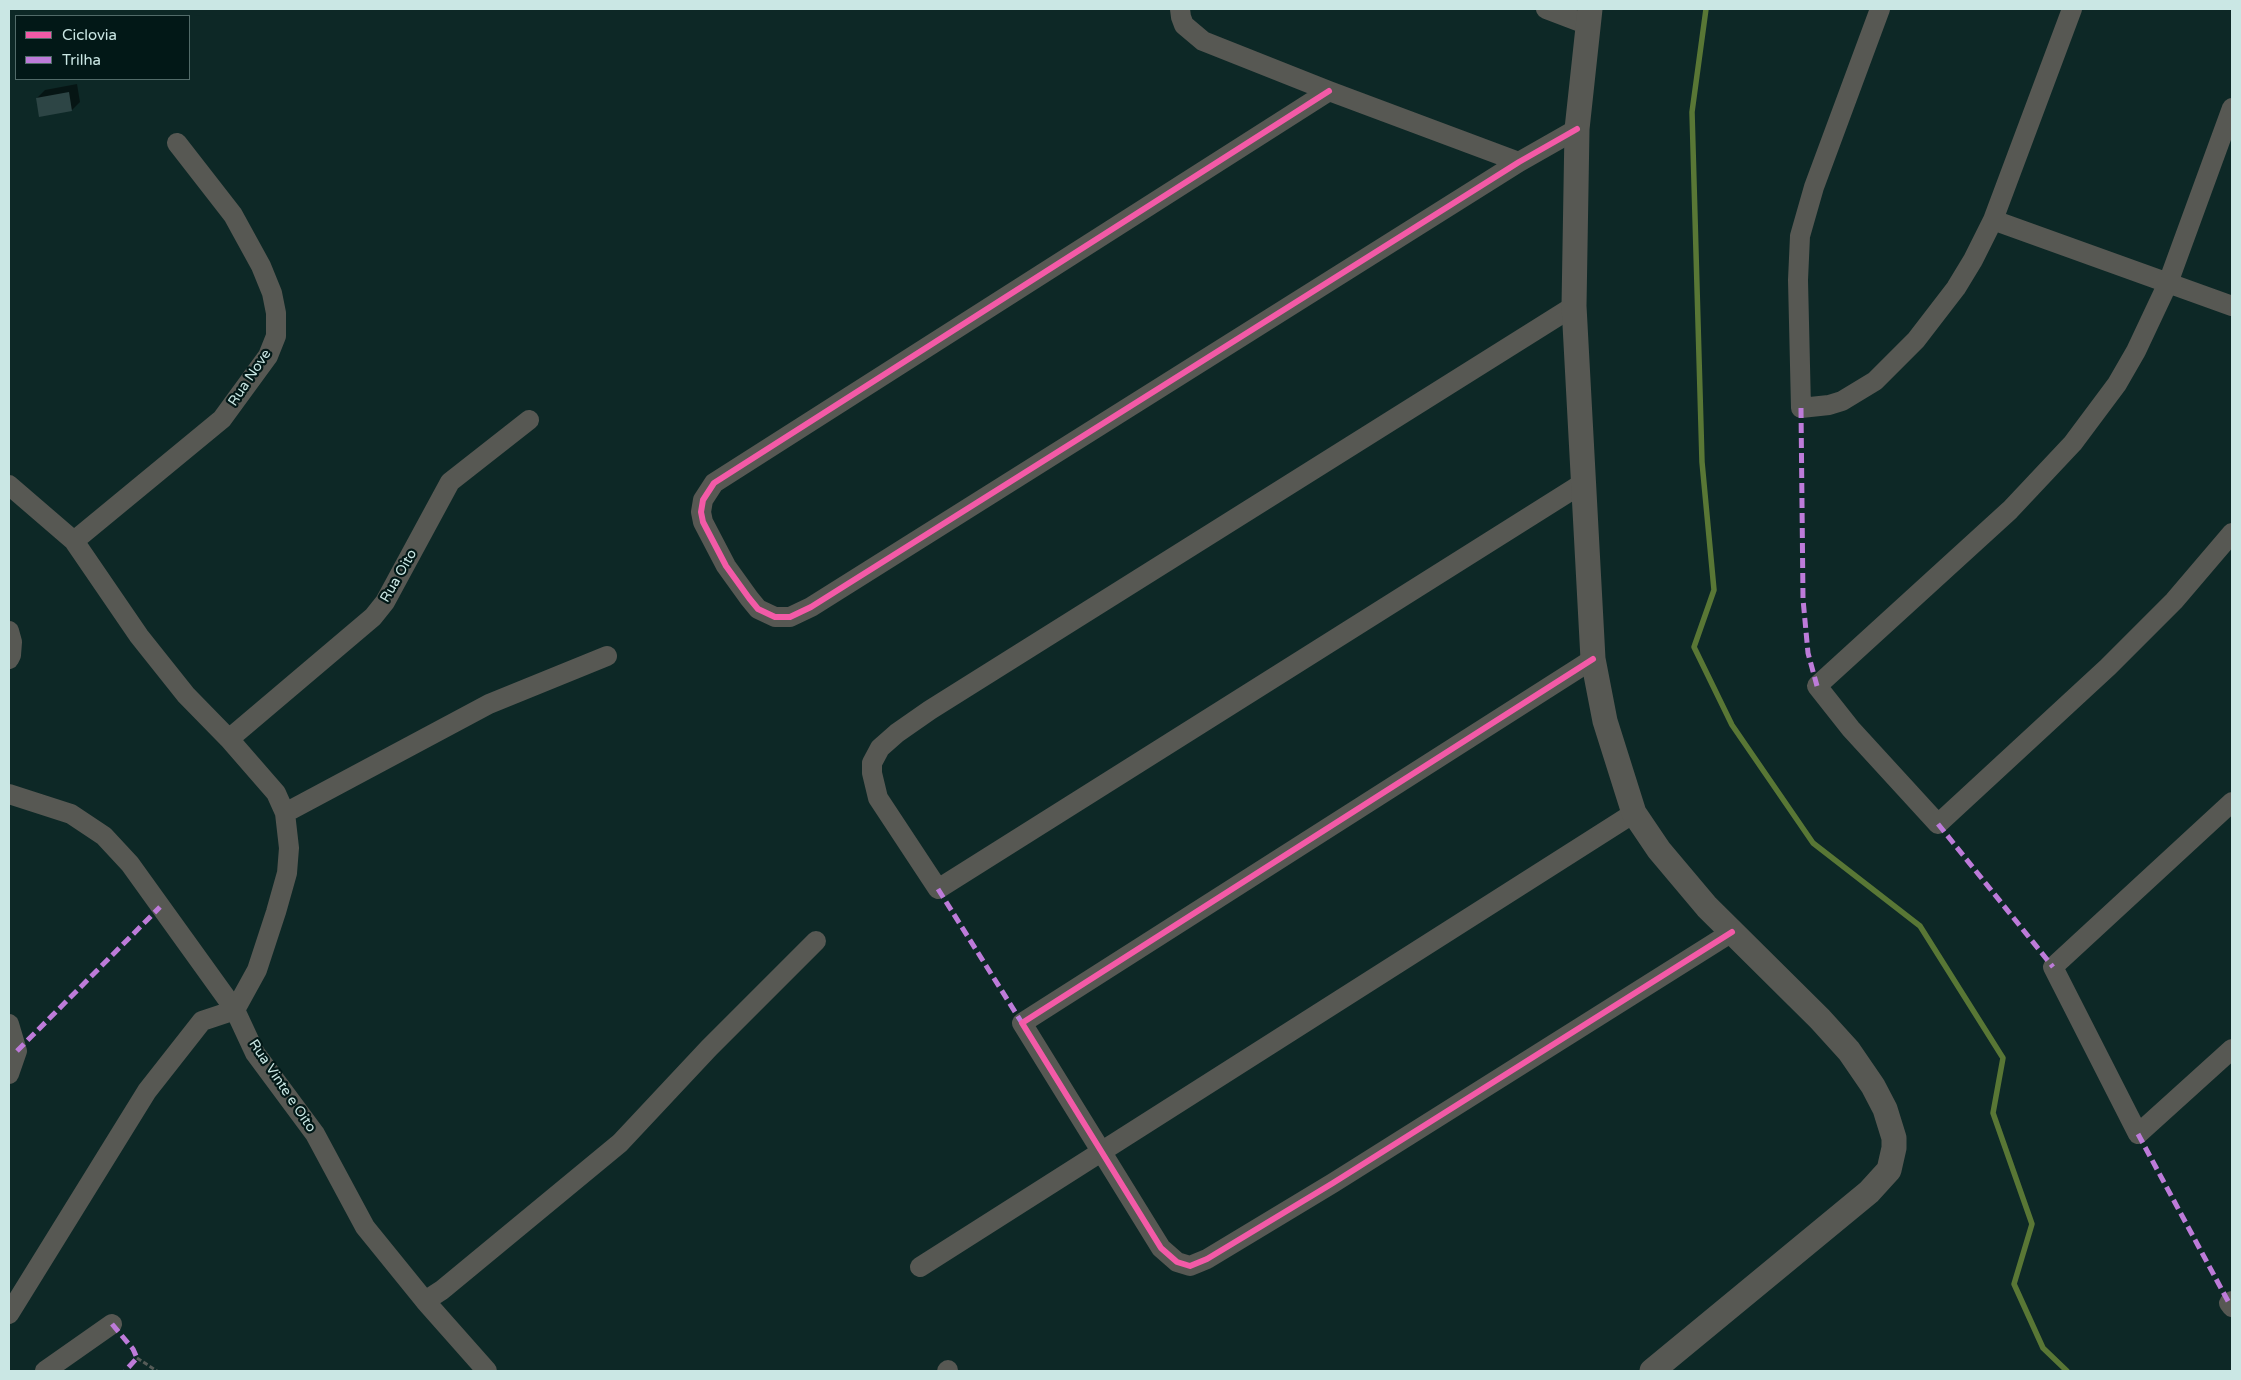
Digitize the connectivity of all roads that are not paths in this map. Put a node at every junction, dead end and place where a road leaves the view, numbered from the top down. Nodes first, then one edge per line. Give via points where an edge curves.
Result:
1 (1180, 9) edge
2 (1546, 9) edge
3 (1880, 9) edge
4 (2072, 9) edge
5 (1589, 17) edge
6 (1329, 91) junction
7 (2232, 108) edge
8 (1577, 129) junction
9 (178, 142) dead end
10 (1519, 162) junction
11 (1993, 220) junction
12 (2168, 283) junction
13 (1574, 306) junction
14 (2232, 306) edge
15 (529, 420) dead end
16 (1583, 483) junction
17 (9, 485) edge
18 (2232, 533) edge
19 (74, 541) junction
20 (9, 631) edge
21 (607, 656) dead end
22 (9, 659) edge
23 (1593, 659) junction
24 (229, 739) junction
25 (9, 794) edge
26 (2232, 802) edge
27 (285, 812) junction
28 (1634, 813) junction
29 (1732, 932) junction
30 (816, 941) dead end
31 (235, 1010) junction
32 (9, 1024) edge
33 (2232, 1049) edge
34 (9, 1074) edge
35 (1100, 1151) junction
36 (920, 1267) dead end
37 (424, 1301) junction
38 (2232, 1301) edge
39 (2232, 1307) edge
40 (9, 1314) edge
41 (112, 1324) dead end
42 (46, 1371) edge
43 (487, 1371) edge
44 (1652, 1371) edge

1 - 6 street via 1184,25 1203,42
2 - 5 street
3 - 11 street via 1814,187 1800,236 1801,408 1842,402 1869,386 1892,366 1956,288
4 - 11 street
5 - 8 street
6 - 10 street
6 - 10 street via 714,483 703,500 703,522 726,566 758,609 775,617 790,617 812,607
7 - 12 street
8 - 10 street
8 - 13 street
9 - 19 street, Rua Nove via 233,215 261,266 272,294 276,336 268,356 222,419
11 - 12 street
12 - 14 street
12 - 18 street via 2117,384 2073,443 1958,560 1818,686 1851,728 1938,824 2108,667 2174,601
13 - 16 street
13 - 16 street via 897,733 880,748 872,763 878,798 938,889
15 - 24 street, Rua Oito via 450,482 385,602 372,617
16 - 23 street
17 - 19 street
19 - 24 street via 139,636 186,694
20 - 22 street via 12,642
21 - 27 street via 489,704
23 - 28 street via 1605,721
23 - 35 street via 1022,1023
24 - 27 street via 276,793
25 - 31 street, Rua Vinte e Oito via 71,814 104,836 130,864
26 - 33 street via 2052,967 2138,1134
27 - 31 street via 289,848 287,873 256,970
28 - 29 street via 1686,883
28 - 35 street
29 - 35 street via 1333,1183 1196,1264 1186,1266 1177,1262 1161,1248
29 - 44 street via 1849,1051 1885,1109 1894,1138 1894,1157 1889,1170 1869,1192
30 - 37 street via 620,1143
31 - 37 street, Rua Vinte e Oito via 255,1053 314,1134 365,1227
31 - 40 street via 202,1021 147,1091
32 - 34 street via 17,1051
35 - 36 street
37 - 43 street, Rua Vinte e Oito
38 - 39 street via 2229,1303
41 - 42 street

